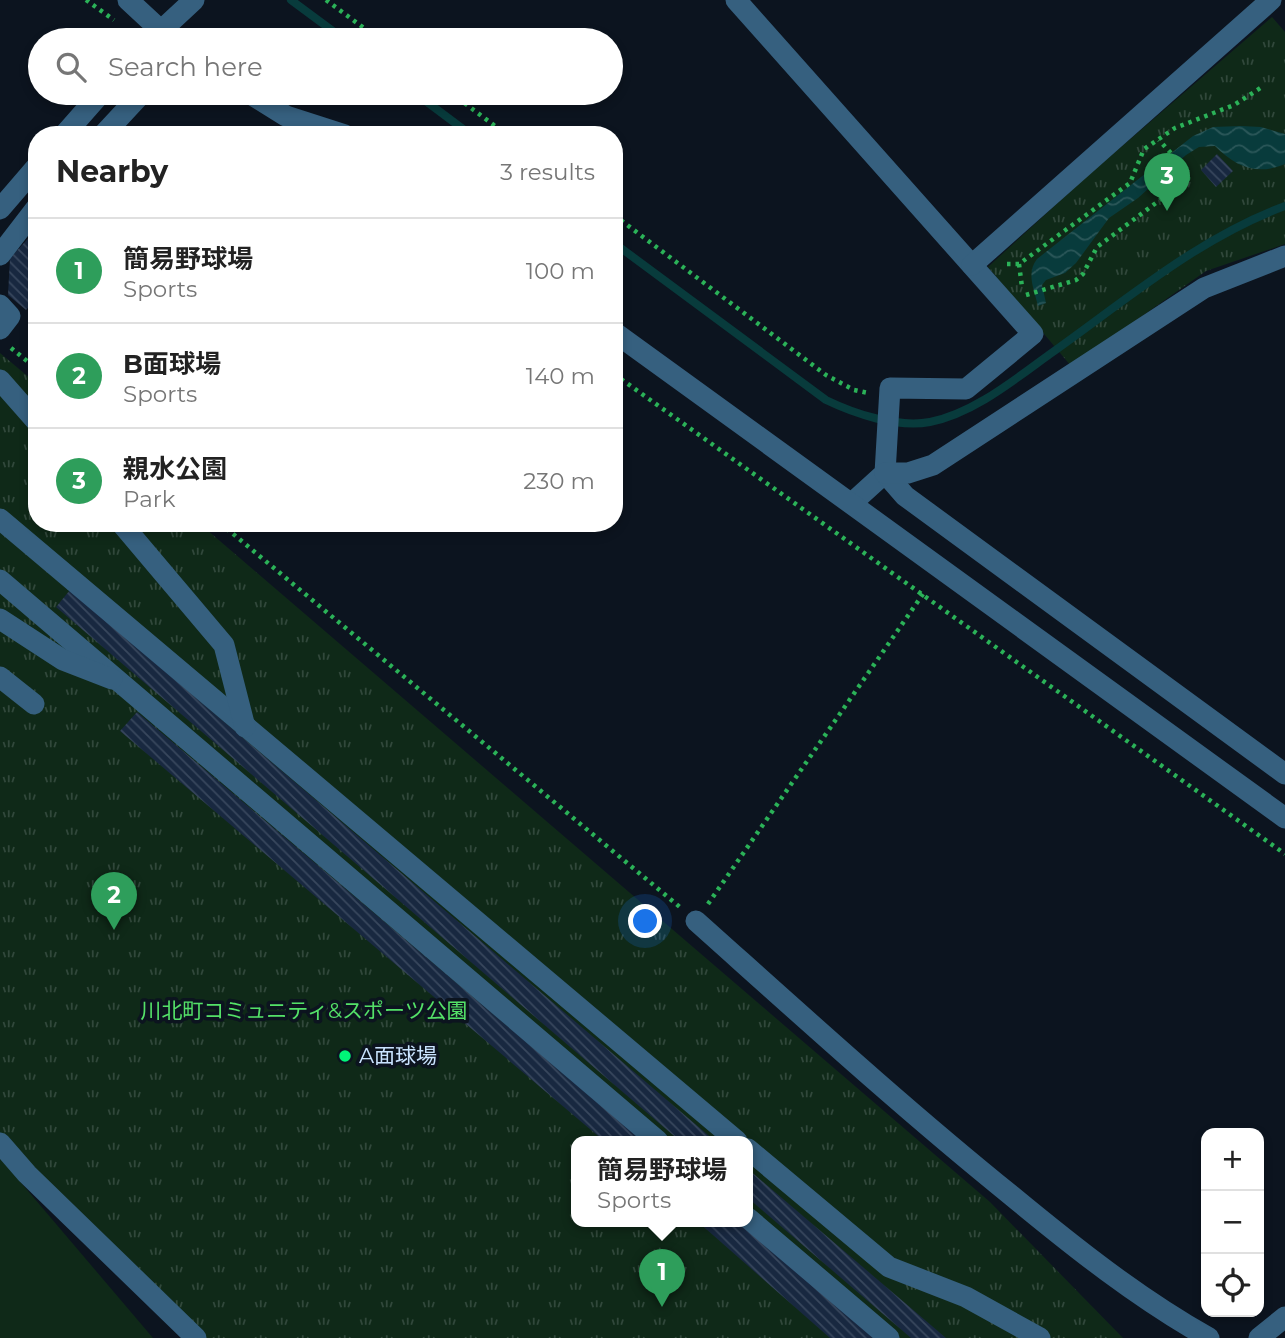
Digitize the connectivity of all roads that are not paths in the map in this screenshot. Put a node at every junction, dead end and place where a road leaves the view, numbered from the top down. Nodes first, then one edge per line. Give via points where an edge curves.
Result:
1 (128, 0) edge
2 (194, 0) edge
3 (736, 0) edge
4 (1271, 0) edge
5 (153, 28) edge
6 (169, 28) edge
7 (90, 105) edge
8 (131, 105) edge
9 (268, 105) edge
10 (72, 126) edge
11 (111, 126) edge
12 (317, 126) edge
13 (28, 176) edge
14 (0, 209) edge
15 (28, 219) edge
16 (0, 255) edge
17 (1285, 256) edge
18 (972, 265) junction
19 (0, 304) edge
20 (5, 337) edge
21 (623, 338) edge
22 (0, 380) edge
23 (28, 412) edge
24 (885, 462) junction
25 (852, 503) junction
26 (0, 519) edge
27 (129, 532) edge
28 (0, 580) edge
29 (0, 620) edge
30 (0, 677) edge
31 (124, 683) junction
32 (34, 704) dead end
33 (245, 727) junction
34 (1285, 774) edge
35 (1285, 818) edge
36 (696, 921) road end
37 (652, 1136) edge
38 (731, 1136) edge
39 (0, 1143) edge
40 (753, 1154) edge
41 (753, 1221) edge
42 (1285, 1317) edge
43 (196, 1338) edge
44 (888, 1338) edge
45 (1040, 1338) edge
46 (1209, 1338) edge
47 (1259, 1338) edge

1 - 5 street
2 - 6 street
3 - 18 street
4 - 18 street
7 - 10 street
8 - 11 street
9 - 12 street
13 - 14 street
15 - 16 street
17 - 24 street via 1204,289 933,465 908,473
18 - 24 street via 1033,334 966,389 890,388
19 - 20 street via 10,316
21 - 25 street
22 - 23 street
24 - 25 street
24 - 34 street via 905,496
25 - 35 street
26 - 33 street
27 - 33 street via 224,645
28 - 31 street
29 - 31 street via 63,660
30 - 32 street
31 - 37 street
33 - 38 street
36 - 46 street via 956,1151 1086,1256 1165,1313
39 - 43 street
40 - 45 street via 889,1266 966,1297
41 - 44 street
42 - 47 street

